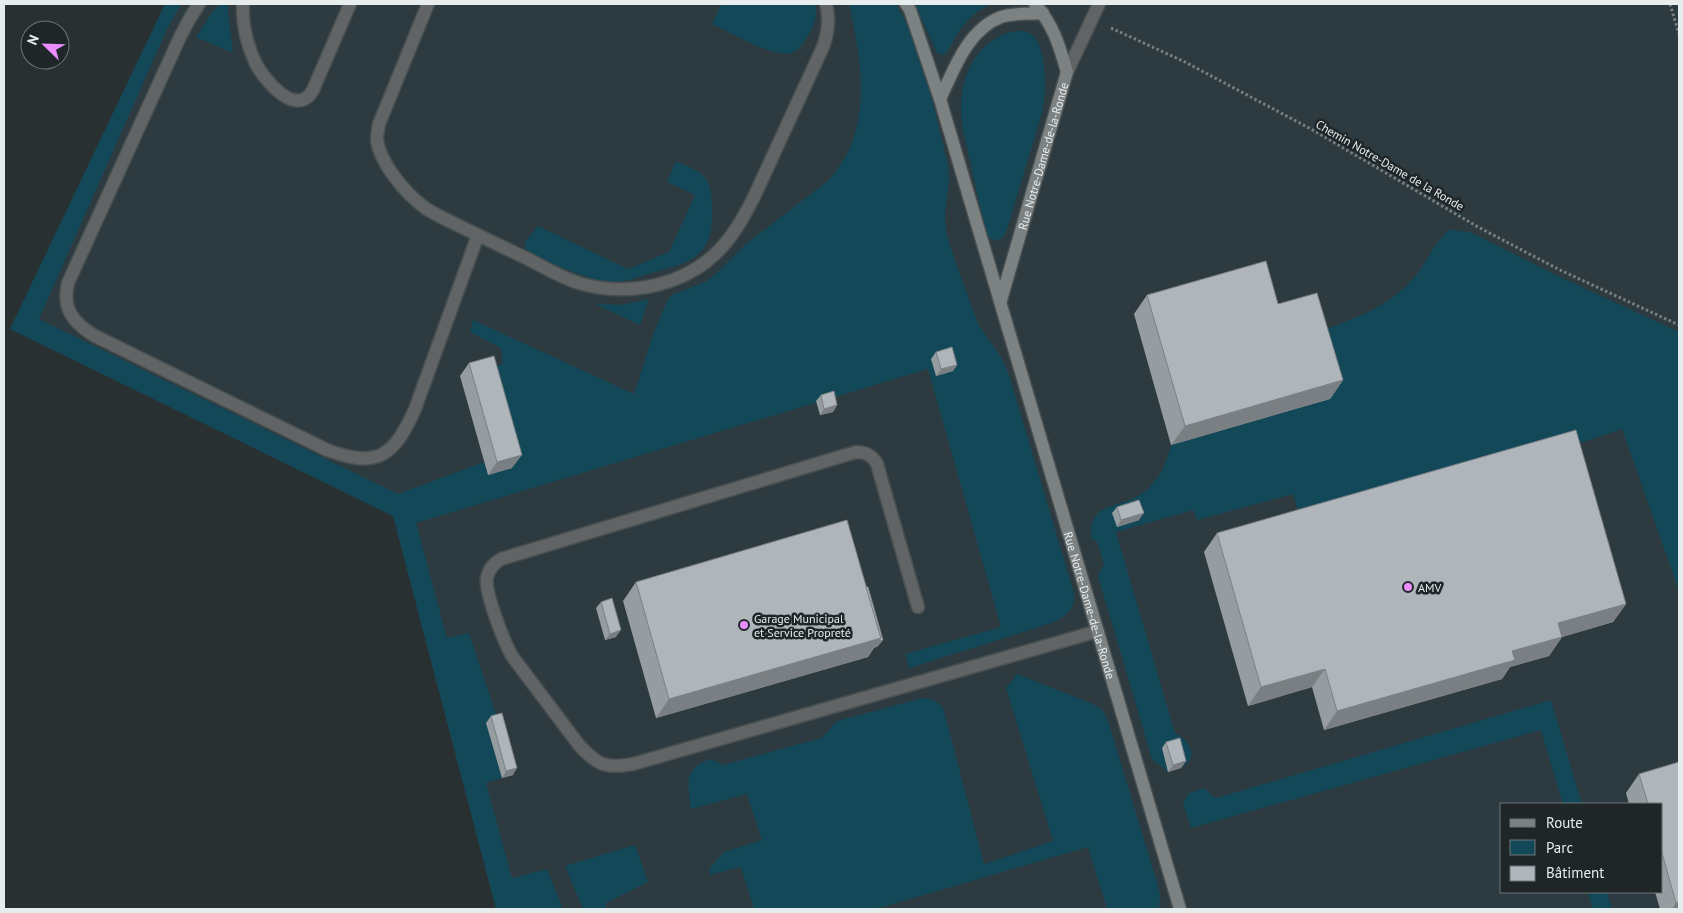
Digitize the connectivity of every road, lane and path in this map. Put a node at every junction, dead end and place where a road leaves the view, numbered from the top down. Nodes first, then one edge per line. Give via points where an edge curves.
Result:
1 (200, 4) edge
2 (243, 4) edge
3 (350, 4) edge
4 (428, 4) edge
5 (826, 4) edge
6 (906, 4) edge
7 (1100, 4) edge
8 (1670, 4) edge
9 (1039, 8) edge
10 (1092, 20) junction
11 (1679, 34) edge
12 (1067, 72) junction
13 (940, 99) junction
14 (478, 235) junction
15 (1001, 300) junction
16 (1679, 325) edge
17 (918, 607) dead end
18 (1098, 631) junction
19 (1180, 909) edge

1 - 14 street via 180,37 68,283 68,306 83,328 327,450 344,457 371,458 384,454 406,430
2 - 3 street via 243,26 256,63 280,92 299,101 310,95
4 - 14 street via 386,104 377,138 387,166 411,196 424,207
5 - 14 street via 826,38 753,199 723,246 701,266 673,280 645,288 604,288 566,278
6 - 13 main road, Rue Notre-Dame-de-la-Ronde
7 - 10 street
8 - 11 path
9 - 12 main road, Rue Notre-Dame-de-la-Ronde via 1056,34
9 - 13 main road, Rue Notre-Dame-de-la-Ronde via 1001,17 980,30 962,53
10 - 12 street
10 - 16 path, Chemin Notre-Dame de la Ronde via 1194,67 1311,129 1560,270
12 - 15 main road, Rue Notre-Dame-de-la-Ronde
13 - 15 main road, Rue Notre-Dame-de-la-Ronde
15 - 18 main road, Rue Notre-Dame-de-la-Ronde
17 - 18 street via 878,464 868,453 862,452 508,556 495,562 486,583 512,656 590,757 618,767
18 - 19 main road, Rue Notre-Dame-de-la-Ronde

